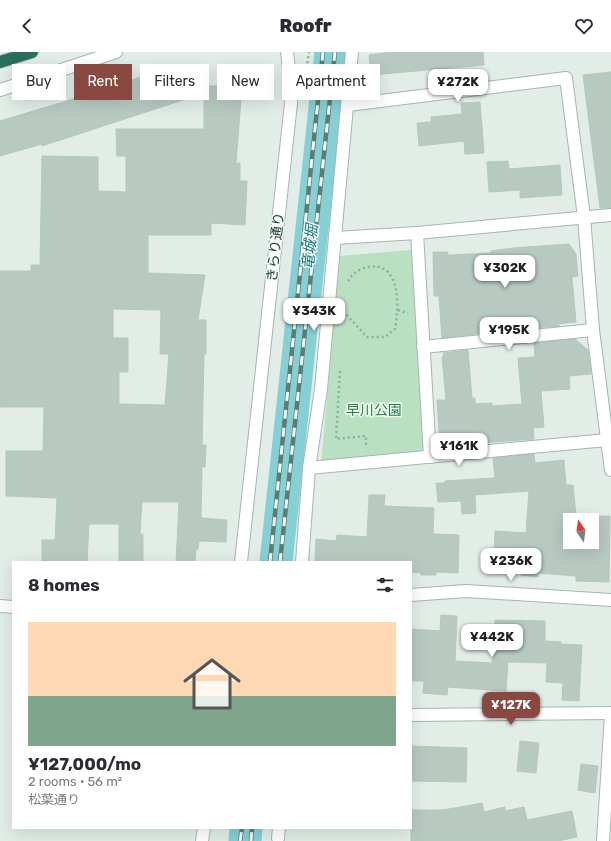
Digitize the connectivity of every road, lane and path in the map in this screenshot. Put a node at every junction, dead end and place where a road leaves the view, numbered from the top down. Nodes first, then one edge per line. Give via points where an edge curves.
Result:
1 (32, 52) edge
2 (116, 52) edge
3 (287, 52) edge
4 (352, 52) edge
5 (0, 62) edge
6 (0, 90) edge
7 (348, 105) junction
8 (611, 215) edge
9 (584, 217) junction
10 (417, 233) junction
11 (335, 238) junction
12 (347, 286) dead end
13 (344, 304) dead end
14 (343, 310) junction
15 (343, 318) dead end
16 (593, 330) junction
17 (423, 347) junction
18 (340, 365) dead end
19 (607, 440) junction
20 (430, 457) junction
21 (366, 464) junction
22 (309, 468) junction
23 (611, 470) edge
24 (240, 561) edge
25 (302, 561) edge
26 (412, 595) edge
27 (611, 600) edge
28 (0, 606) edge
29 (12, 607) edge
30 (611, 714) edge
31 (412, 715) edge
32 (204, 829) edge
33 (202, 841) edge
34 (603, 841) edge

1 - 5 highway
2 - 6 street
3 - 24 street, きらり通り via 292,94
4 - 7 street
7 - 9 street via 566,78
7 - 11 street
8 - 9 street
9 - 10 street
9 - 16 street
10 - 11 street
10 - 17 street
11 - 22 street via 321,389
12 - 14 path via 348,280 359,269 379,267 388,272 395,288 398,310 395,329 385,337 367,337
13 - 14 path
14 - 15 path
16 - 17 street
16 - 19 street
17 - 20 street
18 - 21 path via 336,439 366,436
19 - 20 street
19 - 23 street
20 - 21 street
21 - 22 street
22 - 25 street
26 - 27 street via 466,591
28 - 29 street
30 - 31 street
30 - 34 street
32 - 33 street

